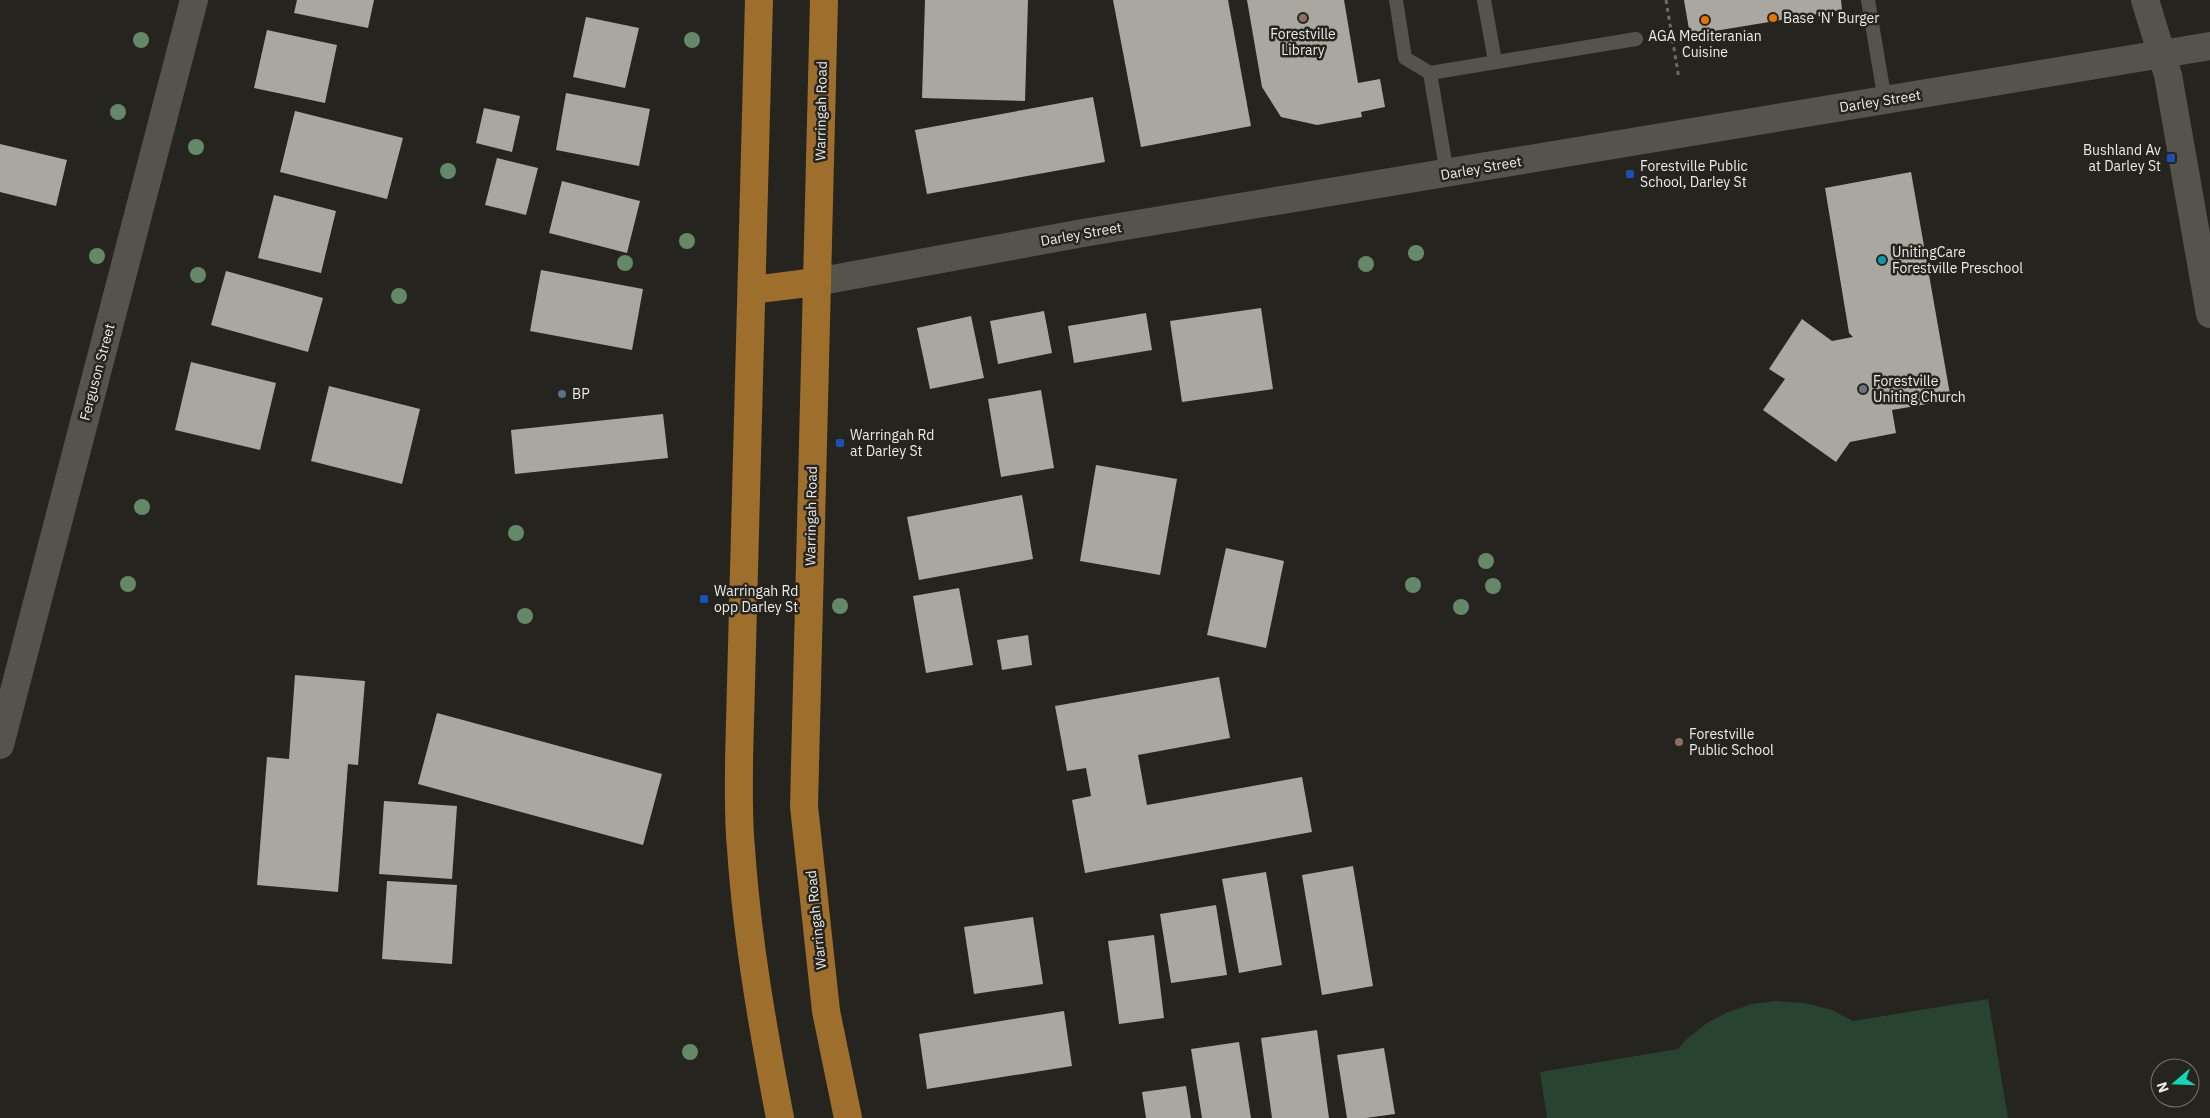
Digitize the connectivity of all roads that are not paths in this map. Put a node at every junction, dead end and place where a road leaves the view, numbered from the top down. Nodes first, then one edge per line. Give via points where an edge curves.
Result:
1 (194, 0) edge
2 (759, 0) edge
3 (824, 0) edge
4 (1396, 0) edge
5 (1484, 0) edge
6 (1868, 0) edge
7 (2145, 0) edge
8 (1636, 39) dead end
9 (2210, 46) edge
10 (2162, 54) junction
11 (1495, 61) junction
12 (1430, 72) junction
13 (1885, 101) junction
14 (1447, 174) junction
15 (816, 282) junction
16 (752, 290) junction
17 (2210, 314) edge
18 (0, 745) edge
19 (780, 1118) edge
20 (848, 1118) edge

1 - 18 street, Ferguson Street
2 - 16 highway
3 - 15 highway, Warringah Road
4 - 12 lane via 1405,58
5 - 11 lane
6 - 13 lane
7 - 10 street
8 - 11 lane
9 - 10 street, Darley Street
10 - 13 street, Darley Street
10 - 17 street
11 - 12 lane
12 - 14 lane
13 - 14 street, Darley Street
14 - 15 street, Darley Street via 1083,233
15 - 16 highway, Darley Street
15 - 20 highway, Warringah Road via 804,806 826,1011
16 - 19 highway via 739,760 740,846 762,1020

